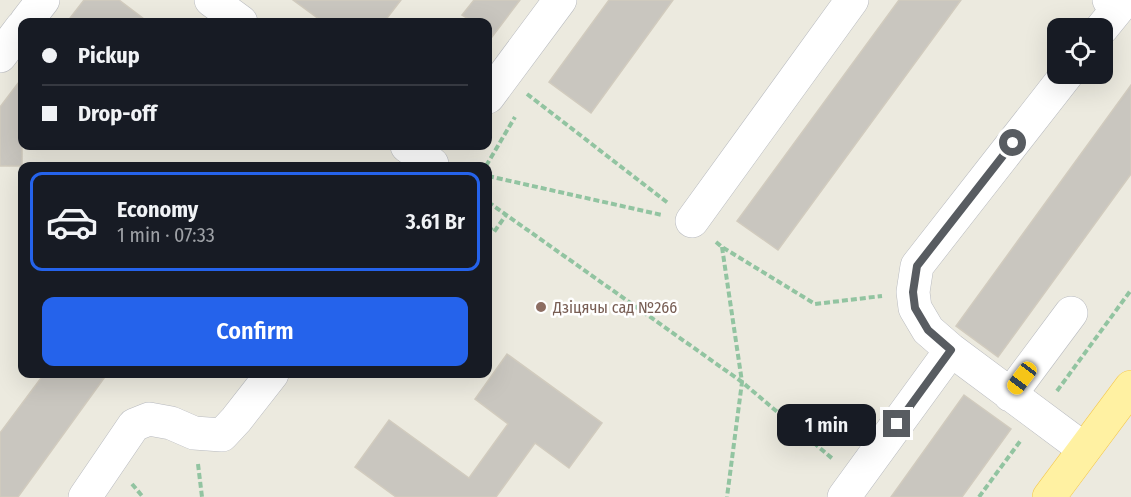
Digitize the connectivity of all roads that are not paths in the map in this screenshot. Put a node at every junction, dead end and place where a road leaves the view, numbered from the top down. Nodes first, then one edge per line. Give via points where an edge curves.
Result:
1 (43, 0) edge
2 (211, 0) edge
3 (560, 0) edge
4 (852, 0) edge
5 (1109, 0) edge
6 (29, 18) edge
7 (236, 18) edge
8 (1110, 18) edge
9 (18, 32) edge
10 (0, 56) edge
11 (1059, 84) edge
12 (492, 92) edge
13 (692, 221) road end
14 (1071, 313) dead end
15 (951, 350) junction
16 (269, 378) edge
17 (1131, 387) edge
18 (1010, 395) junction
19 (1084, 449) junction
20 (851, 488) edge
21 (85, 497) edge
22 (1049, 497) edge

1 - 6 street
2 - 7 street
3 - 12 street
4 - 13 street
5 - 8 street via 1119,7
9 - 10 street
11 - 15 street via 917,266 915,308 928,330
14 - 18 street
15 - 18 street
15 - 20 street
16 - 21 street via 222,435 194,433 149,418 134,425
17 - 19 main road
18 - 19 street
19 - 22 main road

